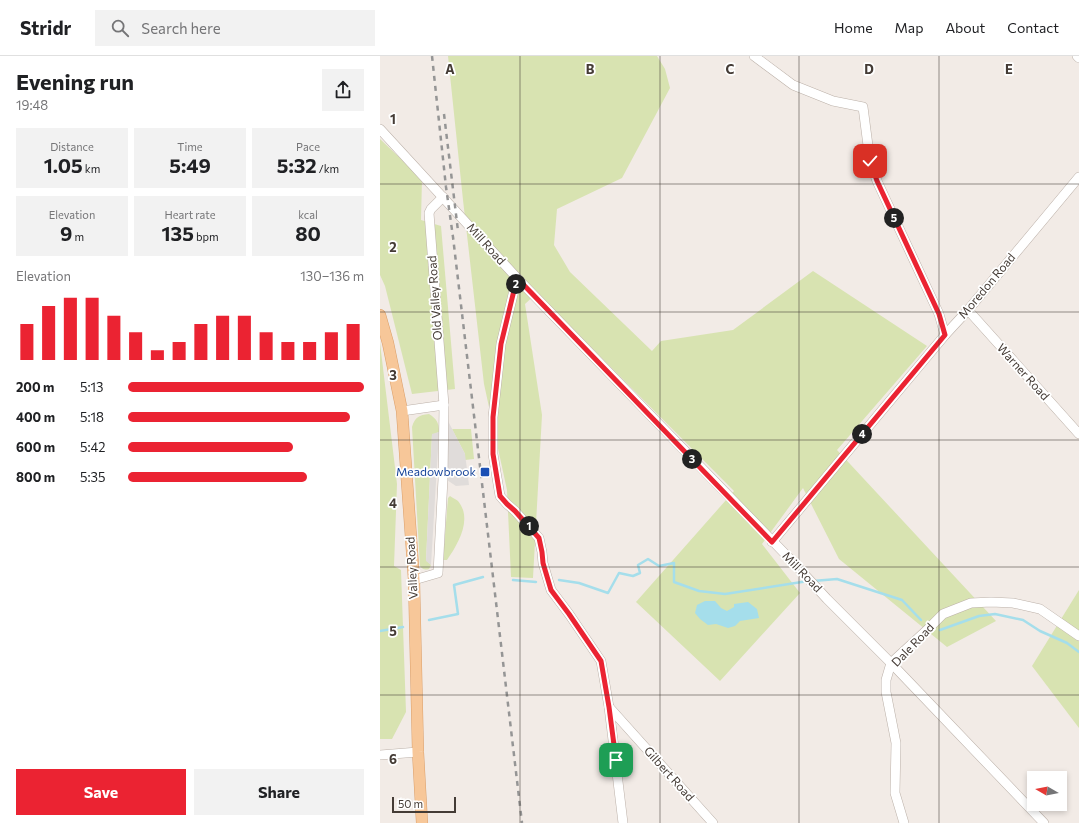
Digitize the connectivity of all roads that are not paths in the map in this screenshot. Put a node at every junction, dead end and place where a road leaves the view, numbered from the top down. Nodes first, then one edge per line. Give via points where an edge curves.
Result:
1 (754, 56) edge
2 (380, 129) edge
3 (1079, 177) edge
4 (443, 197) junction
5 (517, 278) junction
6 (968, 310) junction
7 (380, 315) edge
8 (945, 335) junction
9 (444, 406) junction
10 (402, 411) junction
11 (1079, 434) edge
12 (772, 542) junction
13 (414, 580) junction
14 (1079, 636) edge
15 (892, 664) junction
16 (609, 707) junction
17 (418, 752) junction
18 (380, 755) edge
19 (422, 823) edge
20 (623, 823) edge
21 (713, 823) edge
22 (904, 823) edge
23 (1044, 823) edge

1 - 8 street via 793,85 833,101 863,107 870,161 939,314
2 - 4 street, Mill Road
3 - 6 street, Moredon Road
4 - 5 street, Mill Road
4 - 9 street, Old Valley Road via 431,209 429,218
5 - 12 street, Mill Road
5 - 16 street via 501,344 493,417 493,454 500,496 539,538 551,590 601,661
6 - 8 street, Moredon Road
6 - 11 street, Warner Road
7 - 10 main road, Valley Road
8 - 12 street, Moredon Road
9 - 10 street
9 - 13 street, Old Valley Road via 438,573
10 - 13 main road, Valley Road
12 - 15 street, Mill Road
13 - 17 main road, Valley Road
14 - 15 street, Dale Road via 1040,609 1013,603 971,603 943,614
15 - 22 street, Dale Road via 886,680 886,692 896,743 895,793
15 - 23 street, Mill Road
16 - 20 street
16 - 21 street, Gilbert Road
17 - 18 street
17 - 19 main road, Valley Road

